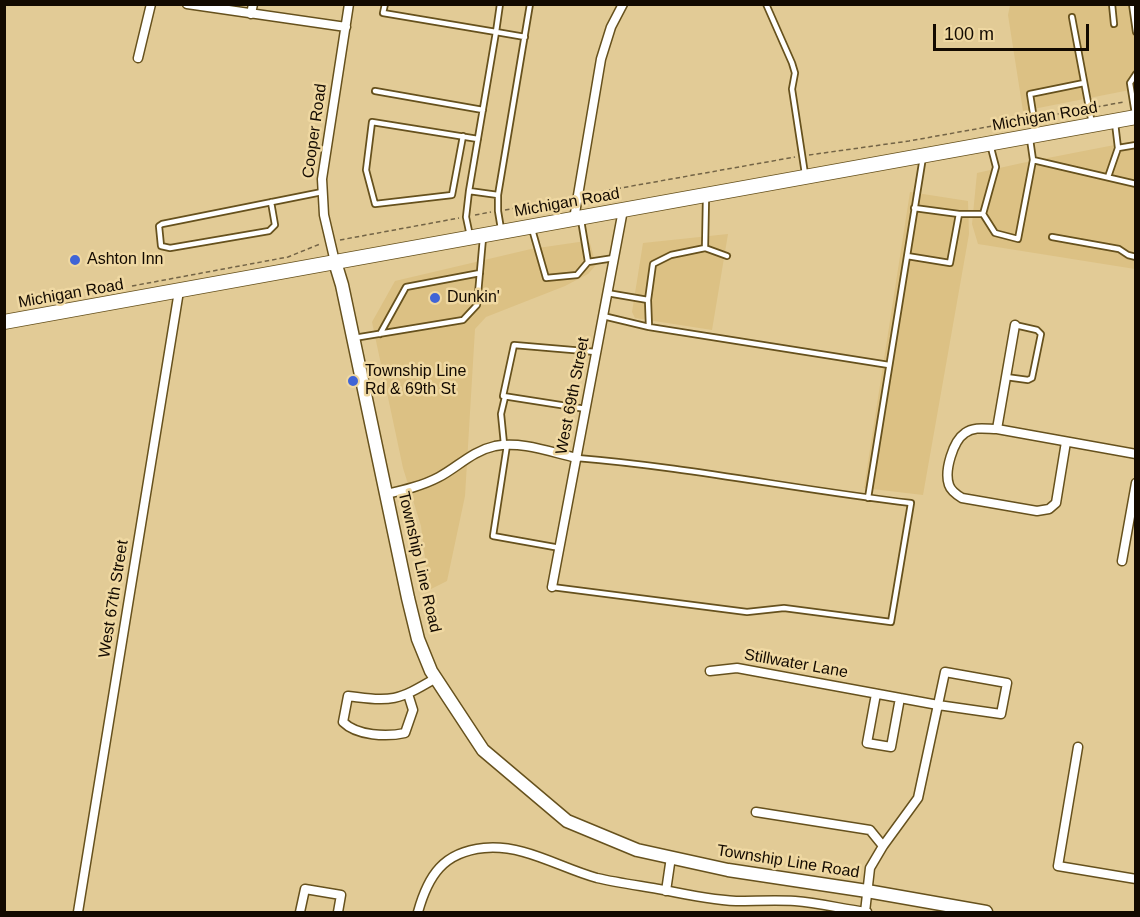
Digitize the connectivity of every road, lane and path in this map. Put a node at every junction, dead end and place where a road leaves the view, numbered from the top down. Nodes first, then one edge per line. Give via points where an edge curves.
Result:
1 (151, 4) edge
2 (187, 4) edge
3 (350, 4) edge
4 (385, 4) edge
5 (500, 4) edge
6 (530, 4) edge
7 (623, 4) edge
8 (766, 4) edge
9 (1112, 4) edge
10 (1132, 4) edge
11 (252, 9) edge
12 (1072, 17) dead end
13 (1114, 24) dead end
14 (346, 27) junction
15 (496, 32) junction
16 (1136, 32) edge
17 (525, 37) junction
18 (138, 58) dead end
19 (1136, 74) edge
20 (1084, 83) junction
21 (375, 91) dead end
22 (1132, 100) junction
23 (1089, 108) junction
24 (483, 110) junction
25 (1135, 117) edge
26 (1034, 118) junction
27 (1114, 121) junction
28 (1092, 125) junction
29 (463, 136) junction
30 (1033, 136) junction
31 (478, 139) junction
32 (990, 144) junction
33 (1136, 145) edge
34 (1118, 148) junction
35 (803, 156) junction
36 (923, 156) junction
37 (1033, 160) junction
38 (806, 177) junction
39 (1108, 177) junction
40 (1136, 184) edge
41 (469, 191) junction
42 (322, 192) junction
43 (498, 195) junction
44 (706, 195) junction
45 (578, 196) junction
46 (271, 202) junction
47 (914, 208) junction
48 (623, 210) junction
49 (498, 211) junction
50 (959, 214) junction
51 (983, 214) junction
52 (466, 217) junction
53 (577, 218) junction
54 (531, 226) junction
55 (501, 232) junction
56 (476, 236) junction
57 (354, 237) dead end
58 (1052, 237) dead end
59 (318, 244) dead end
60 (705, 248) junction
61 (907, 255) junction
62 (727, 256) dead end
63 (1136, 257) edge
64 (614, 258) junction
65 (335, 262) junction
66 (588, 262) junction
67 (480, 273) junction
68 (127, 287) dead end
69 (179, 291) junction
70 (607, 293) junction
71 (648, 300) junction
72 (603, 316) junction
73 (4, 322) edge
74 (1015, 325) joint
75 (649, 327) junction
76 (380, 334) junction
77 (353, 338) junction
78 (596, 352) junction
79 (889, 365) junction
80 (1006, 377) junction
81 (504, 397) junction
82 (586, 409) junction
83 (997, 429) junction
84 (1066, 442) junction
85 (506, 445) junction
86 (1136, 454) edge
87 (577, 458) junction
88 (1136, 483) edge
89 (386, 494) junction
90 (868, 498) junction
91 (560, 548) junction
92 (1122, 561) dead end
93 (552, 587) joint
94 (710, 671) dead end
95 (436, 678) junction
96 (408, 694) junction
97 (876, 694) junction
98 (900, 698) junction
99 (938, 705) junction
100 (1078, 747) dead end
101 (756, 812) dead end
102 (883, 846) junction
103 (671, 858) junction
104 (1136, 879) edge
105 (666, 891) junction
106 (867, 891) junction
107 (78, 912) edge
108 (300, 912) edge
109 (338, 912) edge
110 (418, 912) edge
111 (866, 912) edge
112 (986, 912) edge

1 - 18 street
2 - 11 street
3 - 14 street, Cooper Road
4 - 15 lane via 383,13
5 - 15 lane
6 - 17 lane
7 - 45 street via 601,59
8 - 35 lane via 795,73 792,89
9 - 13 lane
10 - 16 lane
11 - 14 street
12 - 20 lane
14 - 42 street, Cooper Road
15 - 17 lane
15 - 24 lane
17 - 43 lane
19 - 22 lane via 1130,83
20 - 23 lane
20 - 26 lane via 1030,94
21 - 24 lane
22 - 23 path
22 - 25 lane
23 - 26 path
23 - 28 lane
24 - 31 lane
25 - 27 main road, Michigan Road
26 - 30 lane
26 - 35 path
27 - 28 main road, Michigan Road
27 - 34 lane
28 - 30 main road, Michigan Road
29 - 29 lane via 372,122 366,170 375,204 452,195
29 - 31 lane
30 - 32 main road, Michigan Road
30 - 37 lane
31 - 41 lane
32 - 36 main road, Michigan Road
32 - 51 lane via 996,167
33 - 34 lane
34 - 39 lane
35 - 38 lane
35 - 45 path
36 - 38 main road, Michigan Road
36 - 47 lane
37 - 39 lane
37 - 51 lane via 1018,239 995,233
38 - 44 main road, Michigan Road
39 - 40 lane
41 - 43 lane
41 - 52 lane
42 - 46 lane
42 - 65 street, Cooper Road
43 - 49 lane
44 - 48 main road, Michigan Road
44 - 60 lane
45 - 49 path
45 - 53 street
46 - 46 lane via 162,224 158,231 161,246 170,248 269,231 275,225
47 - 50 lane
47 - 61 lane
48 - 53 main road, Michigan Road
48 - 64 street, West 69th Street
49 - 52 path
49 - 55 lane
50 - 51 lane
50 - 61 lane via 950,263
52 - 56 lane
52 - 57 path
53 - 54 main road, Michigan Road
53 - 66 lane
54 - 55 main road, Michigan Road
54 - 66 lane via 546,278 577,275
55 - 56 main road, Michigan Road
56 - 65 main road, Michigan Road
56 - 67 lane
58 - 63 lane via 1119,249
59 - 68 path via 288,257
60 - 62 lane
60 - 71 lane via 671,255 653,264
61 - 79 lane
64 - 66 lane
64 - 70 street, West 69th Street
65 - 69 main road, Michigan Road
65 - 77 main road, Township Line Road
67 - 76 lane via 406,286
67 - 76 lane via 477,305 463,320
69 - 73 main road, Michigan Road
69 - 107 street, West 67th Street
70 - 71 lane
70 - 72 street, West 69th Street
71 - 75 lane
72 - 75 lane
72 - 78 street, West 69th Street
74 - 80 street
74 - 80 lane via 1041,334 1032,378 1028,381
75 - 79 lane
76 - 77 lane
77 - 89 main road, Township Line Road
78 - 81 lane via 514,345
78 - 82 street, West 69th Street
79 - 90 lane
80 - 83 street
81 - 82 lane
81 - 85 lane via 501,414
82 - 87 street, West 69th Street
83 - 84 street
83 - 84 street via 965,432 955,442 947,476 949,486 962,498 1049,509 1056,502
84 - 86 street
85 - 87 street
85 - 89 street via 472,454 426,483
85 - 91 lane via 493,536
87 - 90 lane via 651,465
87 - 91 street, West 69th Street
88 - 92 street
89 - 95 main road, Township Line Road via 418,639
90 - 93 lane via 910,502 891,622 784,608 747,612
91 - 93 street, West 69th Street
94 - 97 street, Stillwater Lane via 737,668
95 - 96 street
95 - 103 main road, Township Line Road via 483,750 567,821 638,850
96 - 96 street via 383,701 348,696 343,722 358,731 392,736 405,733 413,710
97 - 98 street, Stillwater Lane
97 - 98 street via 867,743 891,747
98 - 99 street, Stillwater Lane
99 - 99 street via 1001,714 1007,683 945,672
99 - 102 street via 918,798
100 - 104 street via 1058,866
101 - 102 street via 870,830
102 - 106 street via 870,868
103 - 105 street
103 - 106 main road, Township Line Road
105 - 110 street via 596,877 505,848 484,848 445,861 424,891
105 - 111 street via 717,899 795,901
106 - 111 street
106 - 112 main road, Township Line Road
108 - 109 street via 305,889 342,895

